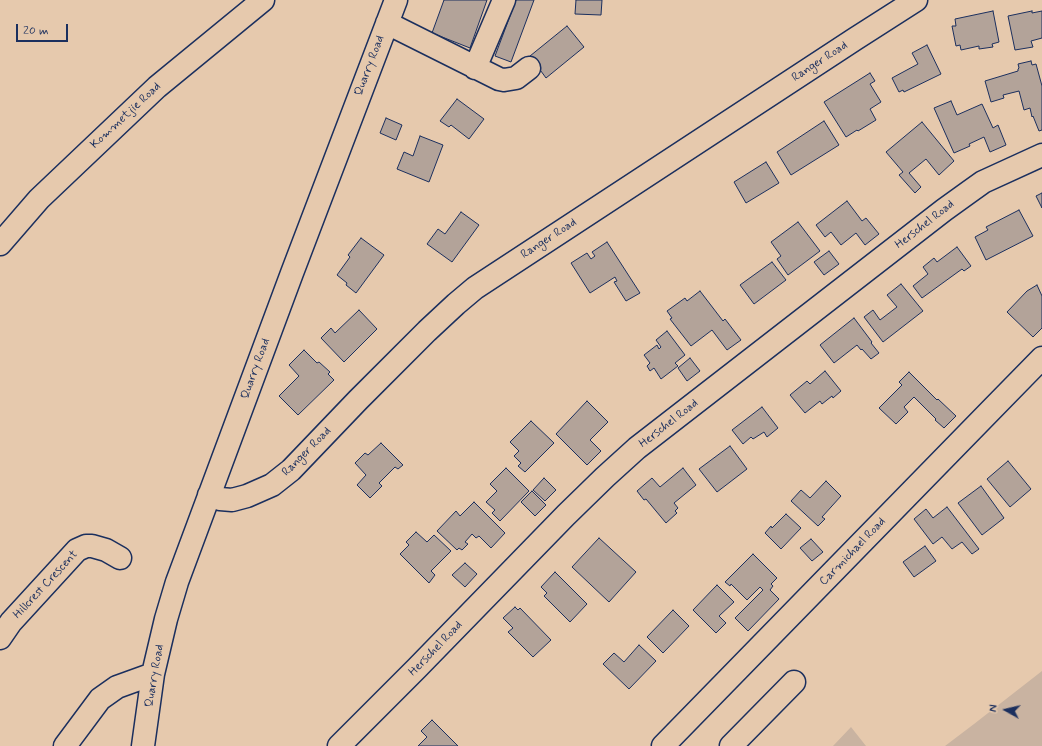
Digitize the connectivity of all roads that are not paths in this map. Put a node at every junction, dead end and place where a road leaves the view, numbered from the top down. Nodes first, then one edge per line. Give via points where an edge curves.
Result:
1 (263, 0) edge
2 (396, 0) edge
3 (504, 0) edge
4 (916, 0) edge
5 (387, 23) junction
6 (475, 68) junction
7 (529, 68) dead end
8 (1042, 155) edge
9 (0, 244) edge
10 (1042, 358) edge
11 (209, 495) junction
12 (120, 558) dead end
13 (0, 638) edge
14 (153, 674) junction
15 (794, 682) dead end
16 (65, 746) edge
17 (143, 746) edge
18 (339, 746) edge
19 (663, 746) edge
20 (731, 746) edge

1 - 9 street, Kommetjie Road via 157,87 39,199
2 - 5 street, Quarry Road
3 - 6 street
4 - 11 street, Ranger Road via 475,288 427,331 292,470 272,485 232,500
5 - 6 street
5 - 11 street, Quarry Road
6 - 7 street via 504,80 516,78
8 - 18 street, Herschel Road via 983,182 963,196 637,448 566,515
10 - 19 street, Carmichael Road
11 - 14 street, Quarry Road via 175,589
12 - 13 street, Hillcrest Crescent via 92,546 77,550 11,622
14 - 16 street via 117,687 100,699
14 - 17 street, Quarry Road
15 - 20 street

